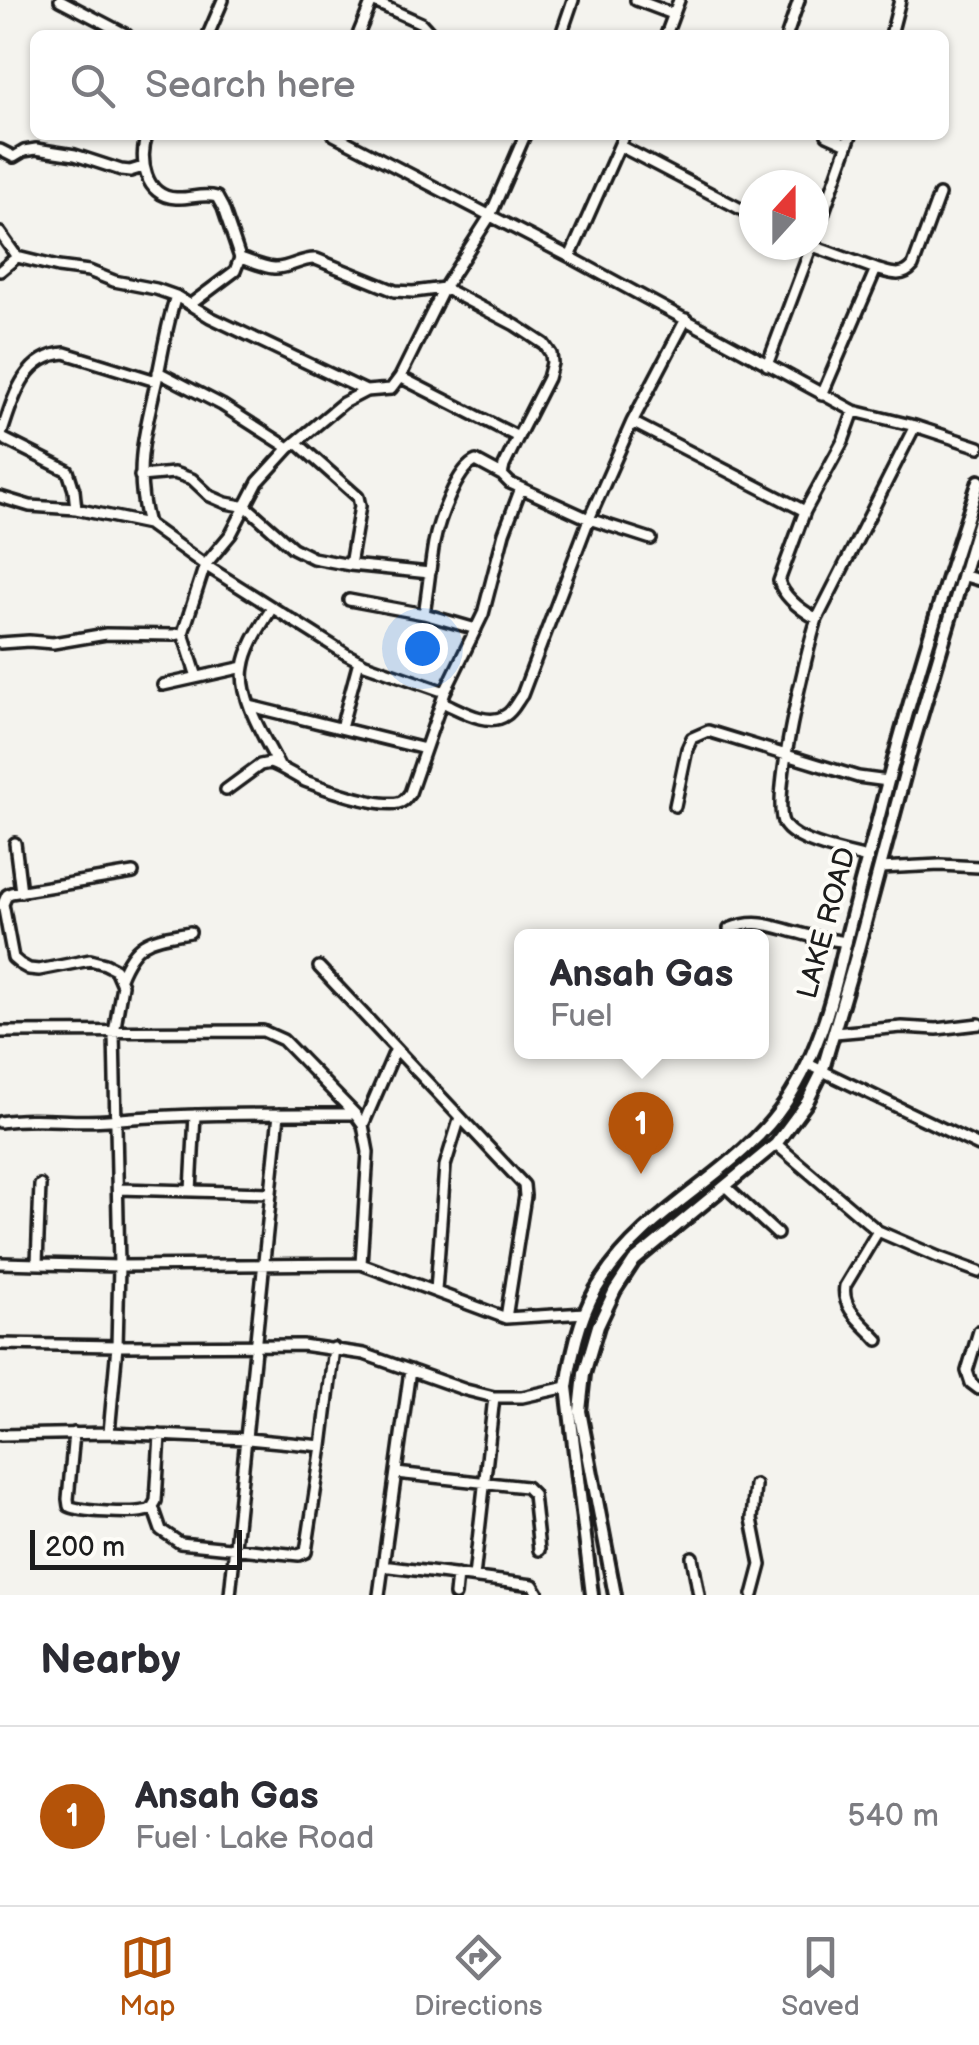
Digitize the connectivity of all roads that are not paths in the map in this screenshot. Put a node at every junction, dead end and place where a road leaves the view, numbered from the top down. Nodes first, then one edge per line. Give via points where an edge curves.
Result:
1 (60, 0) edge
2 (223, 0) edge
3 (573, 0) edge
4 (636, 0) edge
5 (679, 0) edge
6 (799, 0) edge
7 (900, 0) edge
8 (371, 1) edge
9 (673, 14) junction
10 (117, 30) edge
11 (210, 30) edge
12 (360, 30) edge
13 (427, 30) edge
14 (564, 30) edge
15 (668, 30) edge
16 (789, 30) edge
17 (892, 30) edge
18 (145, 140) edge
19 (344, 140) edge
20 (523, 140) edge
21 (622, 140) edge
22 (849, 140) edge
23 (620, 146) junction
24 (0, 150) edge
25 (142, 166) junction
26 (939, 195) dead end
27 (829, 196) edge
28 (739, 208) edge
29 (490, 216) junction
30 (0, 233) edge
31 (829, 251) edge
32 (17, 257) junction
33 (240, 258) junction
34 (570, 258) junction
35 (806, 260) edge
36 (876, 269) junction
37 (0, 272) edge
38 (444, 288) junction
39 (176, 296) junction
40 (191, 304) junction
41 (686, 319) junction
42 (767, 365) junction
43 (157, 377) junction
44 (400, 378) junction
45 (366, 391) junction
46 (822, 395) junction
47 (854, 411) junction
48 (632, 422) junction
49 (914, 426) junction
50 (518, 437) junction
51 (0, 438) edge
52 (292, 445) junction
53 (979, 447) edge
54 (502, 475) junction
55 (140, 476) junction
56 (979, 482) edge
57 (521, 488) junction
58 (0, 497) edge
59 (246, 507) junction
60 (76, 510) junction
61 (806, 511) junction
62 (589, 519) junction
63 (979, 521) edge
64 (148, 524) junction
65 (650, 539) dead end
66 (206, 565) junction
67 (350, 565) junction
68 (430, 573) junction
69 (962, 576) junction
70 (979, 580) edge
71 (349, 600) dead end
72 (272, 608) junction
73 (424, 614) junction
74 (816, 619) junction
75 (476, 628) junction
76 (183, 633) junction
77 (0, 643) edge
78 (359, 661) junction
79 (244, 667) junction
80 (196, 677) junction
81 (163, 685) dead end
82 (443, 697) junction
83 (250, 706) junction
84 (341, 728) junction
85 (425, 749) junction
86 (787, 755) junction
87 (279, 766) junction
88 (888, 781) junction
89 (226, 790) dead end
90 (675, 806) dead end
91 (15, 843) dead end
92 (868, 858) junction
93 (979, 867) edge
94 (880, 868) junction
95 (133, 873) dead end
96 (21, 892) junction
97 (729, 929) dead end
98 (190, 932) dead end
99 (5, 942) edge
100 (846, 942) junction
101 (319, 967) dead end
102 (120, 978) junction
103 (979, 1024) edge
104 (0, 1032) edge
105 (835, 1033) junction
106 (114, 1034) junction
107 (395, 1050) junction
108 (808, 1064) junction
109 (822, 1072) junction
110 (279, 1114) junction
111 (355, 1114) junction
112 (195, 1115) junction
113 (460, 1116) junction
114 (116, 1119) junction
115 (0, 1122) edge
116 (363, 1126) junction
117 (776, 1144) junction
118 (979, 1146) edge
119 (40, 1185) dead end
120 (725, 1186) junction
121 (118, 1190) junction
122 (191, 1190) junction
123 (271, 1192) junction
124 (878, 1231) junction
125 (777, 1234) dead end
126 (0, 1263) edge
127 (37, 1263) junction
128 (361, 1264) junction
129 (119, 1266) junction
130 (264, 1267) junction
131 (978, 1274) edge
132 (436, 1291) junction
133 (585, 1313) junction
134 (506, 1318) junction
135 (979, 1331) edge
136 (878, 1340) dead end
137 (0, 1344) edge
138 (257, 1345) junction
139 (117, 1346) junction
140 (334, 1348) junction
141 (410, 1370) junction
142 (567, 1387) junction
143 (979, 1388) edge
144 (494, 1397) junction
145 (109, 1432) junction
146 (74, 1433) junction
147 (0, 1434) edge
148 (160, 1435) junction
149 (248, 1439) junction
150 (322, 1446) junction
151 (396, 1472) junction
152 (486, 1482) junction
153 (756, 1485) dead end
154 (154, 1507) junction
155 (236, 1550) junction
156 (539, 1550) dead end
157 (692, 1557) dead end
158 (383, 1566) junction
159 (457, 1575) junction
160 (474, 1577) junction
161 (230, 1595) edge
162 (380, 1595) edge
163 (455, 1595) edge
164 (538, 1595) edge
165 (592, 1595) edge
166 (615, 1595) edge
167 (700, 1595) edge
168 (753, 1595) edge

1 - 10 street
2 - 11 street
3 - 14 street
4 - 9 street
5 - 9 street
6 - 16 street
7 - 17 street
8 - 12 street
8 - 13 street
9 - 15 street
18 - 25 street
19 - 29 street
20 - 29 street
21 - 23 street
22 - 27 street
23 - 28 street
23 - 34 street
24 - 25 street via 14,157 30,149 64,153 121,170
25 - 33 street via 164,196 216,197
26 - 36 street via 908,272
29 - 34 street
29 - 38 street
30 - 32 street
31 - 36 street
32 - 37 street
32 - 39 street
33 - 38 street via 274,268 316,259 395,291
33 - 40 street via 234,272
34 - 41 street
35 - 42 street
36 - 46 street
38 - 44 street
38 - 50 street via 514,325 551,354 548,378
39 - 40 street
39 - 43 street
40 - 45 street
41 - 42 street
41 - 48 street
42 - 46 street
43 - 51 street via 55,354 34,365 17,387
43 - 52 street
43 - 55 street
44 - 45 street via 391,389
44 - 50 street
45 - 52 street
46 - 47 street
47 - 49 street
47 - 61 street
48 - 61 street
48 - 62 street
49 - 53 street
49 - 74 street
50 - 54 street
51 - 60 street via 68,471
52 - 59 street via 258,482
52 - 67 street via 358,498
54 - 57 street
54 - 68 street via 476,461 465,467 438,528
55 - 59 street via 174,473 210,496
55 - 64 street
56 - 88 main road, LAKE ROAD
57 - 62 street
57 - 75 street
58 - 60 street
59 - 66 street
59 - 67 street via 293,548
60 - 64 street
61 - 74 street via 779,581
62 - 65 street
62 - 82 street via 514,707 494,720
63 - 69 main road, LAKE ROAD
64 - 66 street
66 - 72 street
66 - 76 street
67 - 68 street
68 - 73 street
69 - 70 street
69 - 94 main road, LAKE ROAD
71 - 73 street
72 - 78 street
72 - 79 street
73 - 75 street
74 - 86 street
75 - 82 street
76 - 77 street
76 - 80 street
78 - 82 street
78 - 84 street
79 - 80 street
79 - 83 street
80 - 81 street
82 - 85 street
83 - 84 street
83 - 87 street
84 - 85 street
85 - 87 street via 410,793 398,803 340,793
86 - 88 street
86 - 90 street via 700,733 687,749
86 - 92 street via 784,826 799,838
87 - 89 street via 260,766
88 - 92 main road, LAKE ROAD
91 - 96 street
92 - 100 main road, LAKE ROAD
93 - 94 street
94 - 105 main road, LAKE ROAD
95 - 96 street
96 - 99 street via 4,899
97 - 100 street via 769,924
98 - 102 street via 142,945
99 - 102 street via 29,970 90,960 115,969
100 - 108 main road, LAKE ROAD
101 - 107 street
102 - 106 street
103 - 105 street
104 - 106 street
105 - 109 main road, LAKE ROAD
106 - 111 street via 273,1034
106 - 114 street
107 - 113 street
107 - 116 street
108 - 109 street
108 - 133 main road, LAKE ROAD via 756,1137 636,1239 600,1282
109 - 117 main road, LAKE ROAD
109 - 118 street
110 - 111 street
110 - 112 street
110 - 123 street
111 - 116 street
112 - 114 street
112 - 122 street
113 - 132 street via 446,1166
113 - 134 street via 524,1185
114 - 115 street
114 - 121 street
116 - 128 street via 368,1152
117 - 120 main road, LAKE ROAD
117 - 124 street
119 - 127 street
120 - 125 street
120 - 166 main road, LAKE ROAD via 634,1261 608,1302 590,1351 580,1412
121 - 122 street
121 - 129 street
122 - 123 street
123 - 130 street
124 - 131 street
124 - 136 street via 844,1298
126 - 127 street
127 - 129 street
128 - 130 street
128 - 132 street
129 - 130 street
129 - 139 street
130 - 138 street
132 - 134 street
133 - 134 street
133 - 142 main road, LAKE ROAD
135 - 143 street via 967,1371
137 - 139 street
138 - 139 street
138 - 140 street
138 - 149 street
139 - 145 street
140 - 141 street
140 - 150 street
141 - 144 street
141 - 151 street
142 - 144 street
142 - 165 main road, LAKE ROAD
144 - 152 street
145 - 146 street
145 - 148 street
146 - 147 street
146 - 154 street via 70,1506 142,1512
148 - 149 street
148 - 154 street
149 - 150 street
149 - 155 street
150 - 155 street via 306,1552
151 - 152 street
151 - 158 street
152 - 156 street via 531,1490
152 - 160 street
153 - 168 street via 752,1519 761,1565
154 - 155 street via 161,1530 180,1544
155 - 161 street
157 - 167 street
158 - 159 street
158 - 162 street
159 - 160 street
159 - 163 street
160 - 164 street via 533,1585

